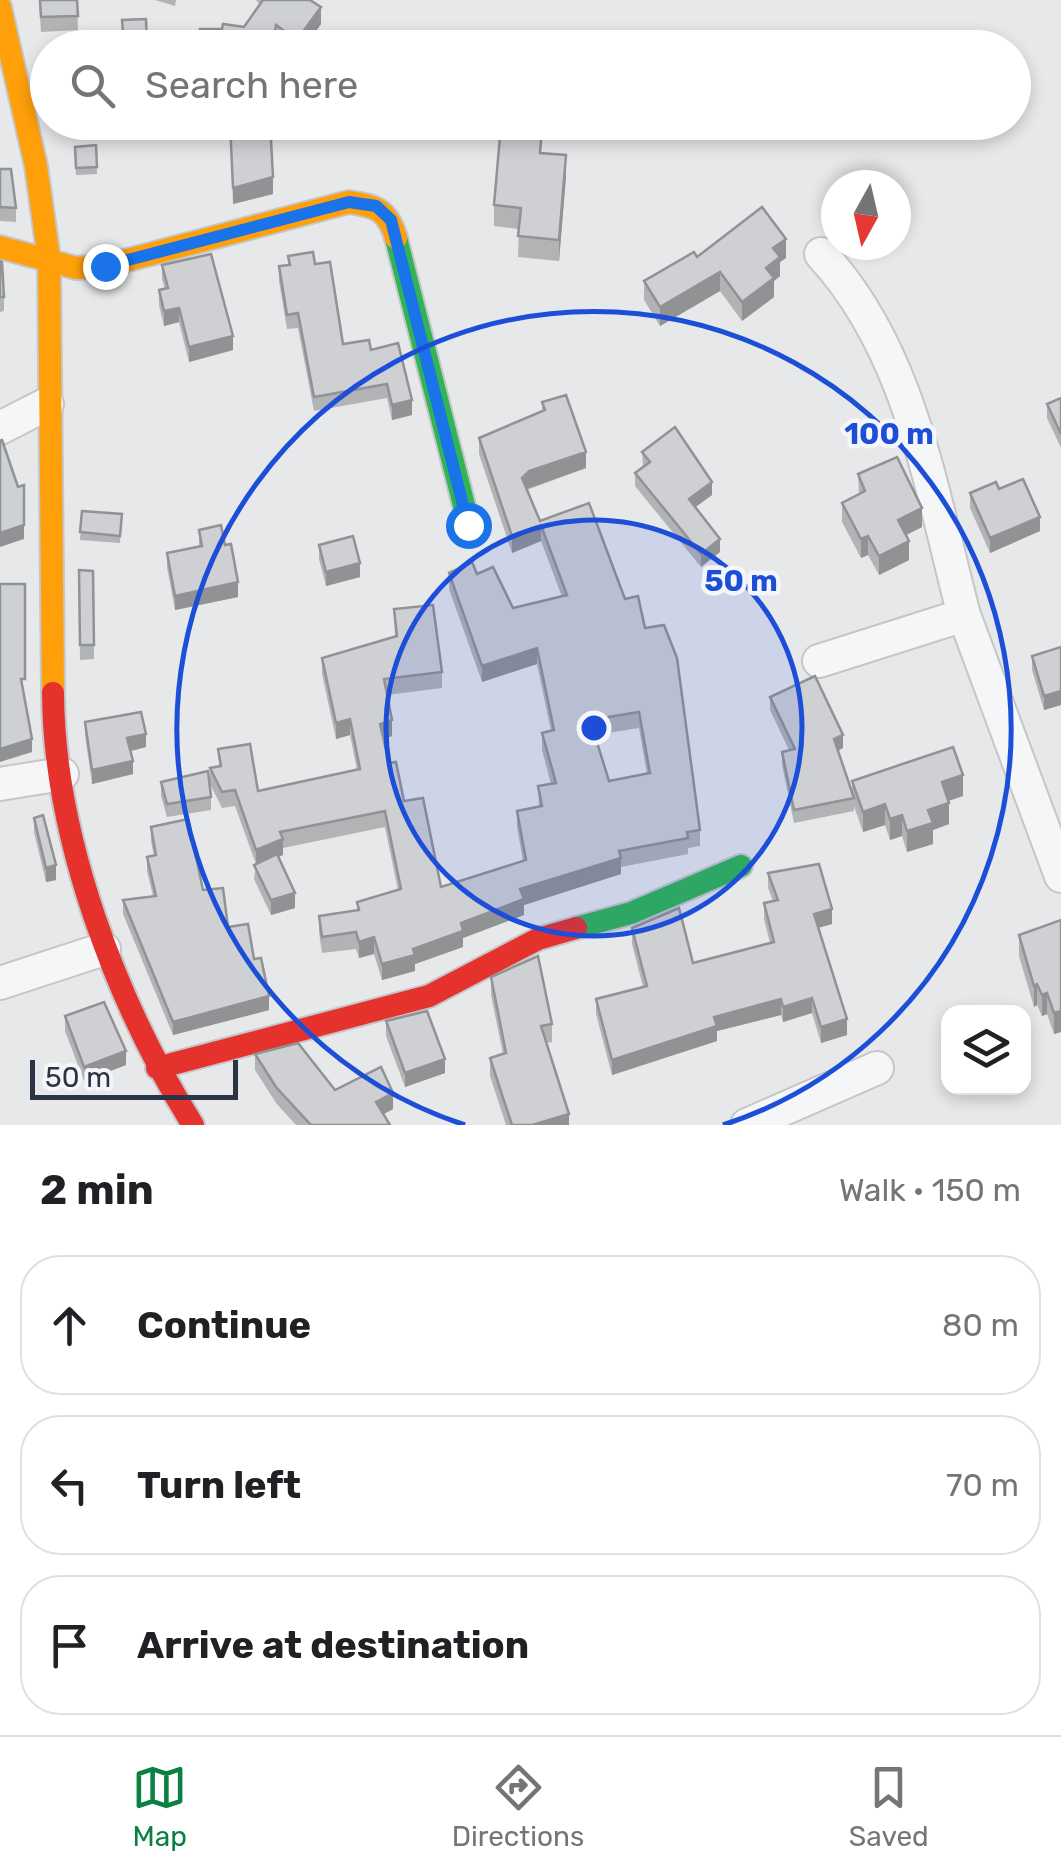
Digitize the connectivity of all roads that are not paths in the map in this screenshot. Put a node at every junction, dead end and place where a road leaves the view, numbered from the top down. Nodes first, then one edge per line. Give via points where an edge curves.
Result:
1 (0, 7) edge
2 (30, 140) edge
3 (30, 140) edge
4 (0, 247) edge
5 (820, 254) dead end
6 (48, 260) junction
7 (46, 404) junction
8 (0, 428) edge
9 (468, 525) dead end
10 (964, 615) junction
11 (819, 660) dead end
12 (62, 774) junction
13 (0, 784) edge
14 (741, 866) dead end
15 (1061, 876) edge
16 (104, 949) junction
17 (0, 982) edge
18 (158, 1068) junction
19 (877, 1068) dead end
20 (192, 1125) edge
21 (747, 1125) edge

1 - 2 street
3 - 6 street
4 - 6 street
5 - 10 street via 854,290 905,394
6 - 7 street
6 - 9 street via 76,268 105,266 349,202 376,206 391,220
7 - 8 street
7 - 12 street via 53,703
10 - 11 street
10 - 15 street
12 - 13 street
12 - 16 street
14 - 18 street via 632,914 538,940 429,996
16 - 17 street
16 - 18 street
18 - 20 street
19 - 21 street

